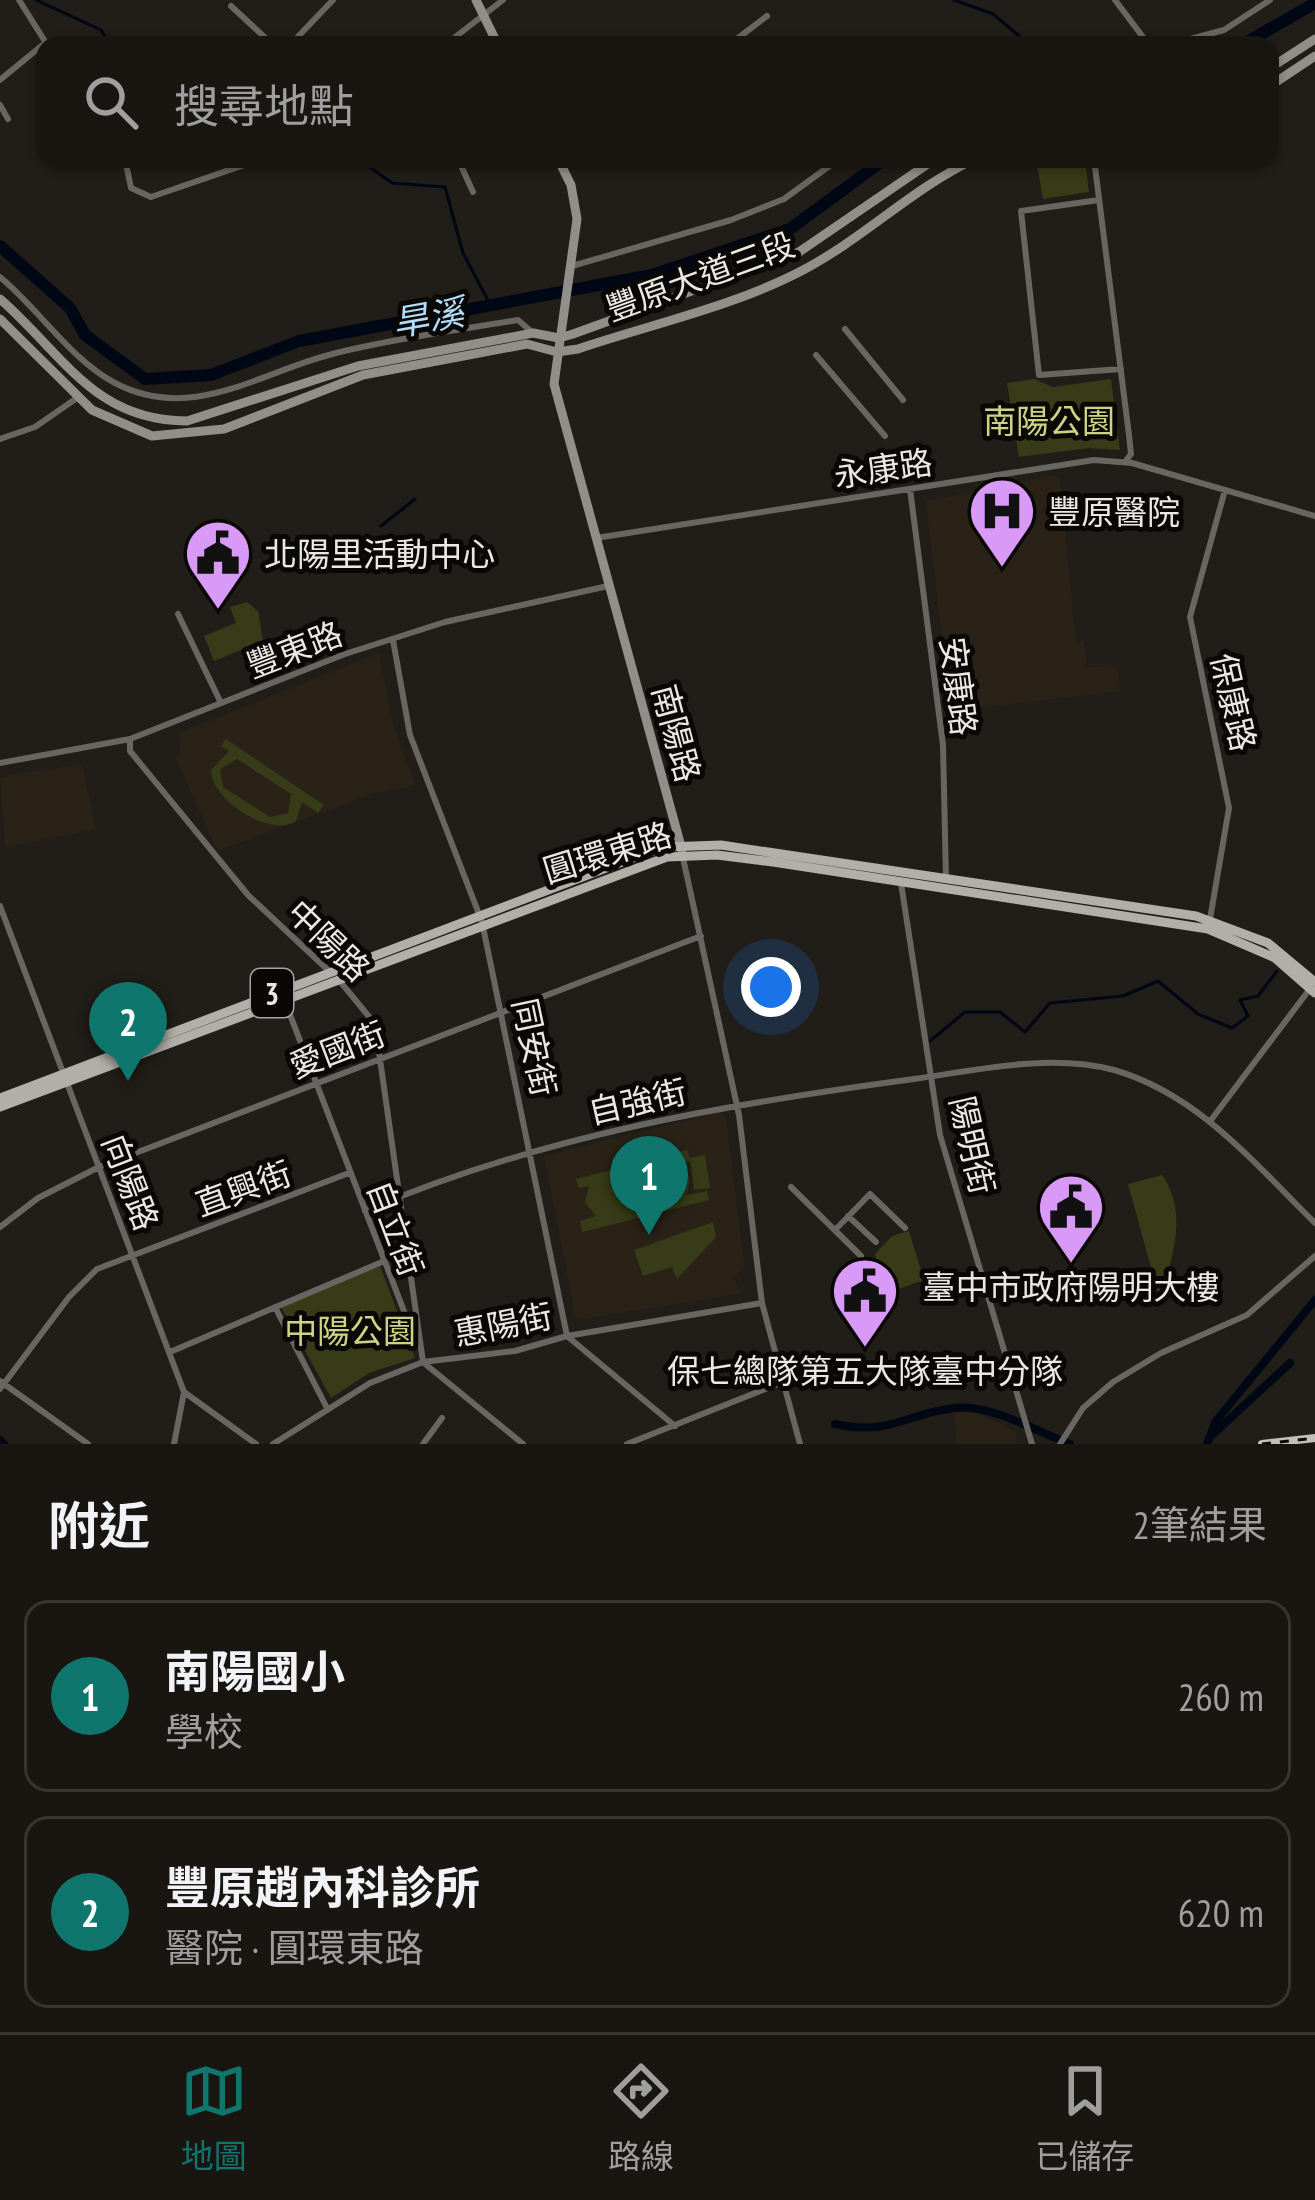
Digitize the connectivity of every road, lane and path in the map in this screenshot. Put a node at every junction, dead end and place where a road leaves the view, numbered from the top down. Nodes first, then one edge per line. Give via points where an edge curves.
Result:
1 (19, 0) edge
2 (333, 0) edge
3 (476, 0) edge
4 (503, 0) edge
5 (1115, 0) edge
6 (1270, 0) edge
7 (231, 6) dead end
8 (483, 14) junction
9 (767, 16) dead end
10 (42, 36) edge
11 (263, 36) edge
12 (299, 36) edge
13 (456, 36) edge
14 (494, 36) edge
15 (741, 36) edge
16 (1142, 36) edge
17 (1202, 36) edge
18 (1315, 39) edge
19 (36, 52) edge
20 (1315, 56) edge
21 (1279, 62) edge
22 (1, 77) edge
23 (1279, 80) edge
24 (0, 105) edge
25 (8, 119) dead end
26 (127, 168) edge
27 (235, 168) edge
28 (462, 168) edge
29 (561, 168) edge
30 (826, 168) edge
31 (922, 168) edge
32 (959, 168) edge
33 (1095, 168) edge
34 (473, 192) dead end
35 (1099, 200) junction
36 (570, 268) junction
37 (0, 277) edge
38 (0, 299) edge
39 (0, 319) edge
40 (845, 329) dead end
41 (533, 333) junction
42 (559, 338) junction
43 (557, 352) junction
44 (816, 355) dead end
45 (1121, 368) junction
46 (77, 398) junction
47 (903, 400) dead end
48 (885, 436) dead end
49 (0, 439) edge
50 (1125, 462) junction
51 (910, 489) junction
52 (1225, 490) junction
53 (1315, 516) edge
54 (596, 538) junction
55 (608, 586) junction
56 (178, 614) dead end
57 (393, 640) junction
58 (221, 703) junction
59 (130, 739) junction
60 (0, 763) edge
61 (681, 850) junction
62 (901, 879) junction
63 (946, 886) junction
64 (0, 906) edge
65 (481, 918) junction
66 (1209, 924) junction
67 (701, 936) junction
68 (332, 974) junction
69 (1314, 986) edge
70 (282, 994) junction
71 (503, 1010) junction
72 (378, 1058) junction
73 (930, 1077) junction
74 (66, 1078) junction
75 (316, 1083) junction
76 (0, 1098) edge
77 (736, 1102) junction
78 (0, 1107) edge
79 (1210, 1120) junction
80 (532, 1149) junction
81 (99, 1167) junction
82 (350, 1173) junction
83 (791, 1187) dead end
84 (395, 1198) junction
85 (365, 1211) junction
86 (848, 1216) junction
87 (1315, 1223) edge
88 (0, 1227) edge
89 (905, 1228) dead end
90 (836, 1229) junction
91 (876, 1242) dead end
92 (133, 1254) junction
93 (861, 1256) dead end
94 (1315, 1256) edge
95 (382, 1262) junction
96 (762, 1303) junction
97 (275, 1307) junction
98 (568, 1336) junction
99 (170, 1352) junction
100 (423, 1362) junction
101 (783, 1382) junction
102 (2, 1384) edge
103 (184, 1392) junction
104 (327, 1408) junction
105 (442, 1418) dead end
106 (675, 1426) junction
107 (88, 1444) edge
108 (174, 1444) edge
109 (256, 1444) edge
110 (273, 1444) edge
111 (423, 1444) edge
112 (523, 1444) edge
113 (627, 1444) edge
114 (800, 1444) edge
115 (1033, 1444) edge
116 (1060, 1444) edge

1 - 10 street
2 - 12 street
3 - 8 street
4 - 8 street
5 - 16 street
6 - 17 street
7 - 11 street
8 - 13 street
8 - 14 street
9 - 15 street
18 - 21 street
19 - 22 street
20 - 23 street
24 - 25 street
26 - 27 street via 131,188 152,197
28 - 34 street
29 - 36 street via 577,208
30 - 36 street via 784,199 731,220
31 - 42 street, 豐原大道三段 via 799,252
32 - 43 street, 豐原大道三段 via 800,272
33 - 35 street
35 - 45 street
35 - 45 street via 1021,211 1027,299 1039,375
36 - 42 street, 南陽路
37 - 41 street via 88,364 158,398 204,398 334,353 462,329 518,320
38 - 41 street via 97,394 157,421 220,413 358,366
39 - 46 street
40 - 47 street
41 - 42 street
42 - 43 street, 南陽路
43 - 46 street via 527,344 363,375 193,436 137,431
43 - 54 street, 南陽路 via 554,384
44 - 48 street
45 - 50 street via 1131,454
46 - 49 street
50 - 51 street, 永康路
50 - 52 street, 永康路
51 - 54 street, 永康路
51 - 63 street, 安康路 via 944,745
52 - 53 street, 永康路
52 - 66 street, 保康路 via 1190,617 1229,808
54 - 55 street, 南陽路
55 - 57 street, 豐東路
55 - 61 street, 南陽路
56 - 58 street
57 - 58 street, 豐東路
57 - 65 street, 同安街 via 410,736
58 - 59 street, 豐東路
59 - 60 street, 豐東路
59 - 68 street, 中陽路 via 130,751 248,896
61 - 62 main road, 圓環東路 / 3 via 722,845
61 - 65 main road, 圓環東路 / 3
61 - 67 street, 南陽路
62 - 63 main road, 圓環東路 / 3
62 - 73 street, 陽明街
63 - 66 main road, 圓環東路 / 3
64 - 74 street, 向陽路
65 - 68 main road, 圓環東路 / 3
65 - 71 street, 同安街
66 - 69 main road, 圓環東路 / 3 via 1268,943
67 - 71 street, 愛國街
67 - 77 street, 南陽路
68 - 70 main road, 圓環東路 / 3
68 - 72 street, 中陽路 via 375,1024
69 - 79 street
70 - 74 main road, 圓環東路 / 3
70 - 75 street, 自立街
71 - 72 street, 愛國街
71 - 80 street, 同安街
72 - 75 street, 愛國街
72 - 84 street, 中陽路
73 - 77 street, 自強街
73 - 79 street, 自強街 via 1052,1063 1105,1069 1154,1085
73 - 115 street, 陽明街 via 959,1210
74 - 76 main road, 圓環東路 / 3
74 - 78 main road, 圓環東路 / 3
74 - 81 street, 向陽路
75 - 81 street, 愛國街
75 - 82 street, 自立街
77 - 80 street, 自強街
77 - 96 street, 南陽路
79 - 87 street, 自強街
80 - 84 street, 自強街
80 - 98 street, 同安街
81 - 88 street, 愛國街
81 - 92 street, 向陽路
82 - 85 street, 自立街
82 - 92 street, 直興街
83 - 90 street
84 - 85 street, 自強街
84 - 100 street, 中陽路
85 - 95 street, 自立街
86 - 89 street via 870,1194
86 - 90 street
86 - 91 street
90 - 93 street
92 - 99 street, 向陽路
92 - 102 street, 直興街 via 82,1280
94 - 116 street via 1247,1315 1113,1382
95 - 97 street
95 - 100 street, 自立街
96 - 98 street, 惠陽街
96 - 101 street, 南陽路
97 - 99 street
97 - 104 street
98 - 100 street, 惠陽街
98 - 106 street
99 - 103 street, 向陽路
100 - 104 street, 惠陽街
100 - 112 street, 自立街
101 - 106 street
101 - 114 street, 南陽路
102 - 107 street
103 - 108 street
103 - 109 street
104 - 110 street, 惠陽街
105 - 111 street
106 - 113 street

